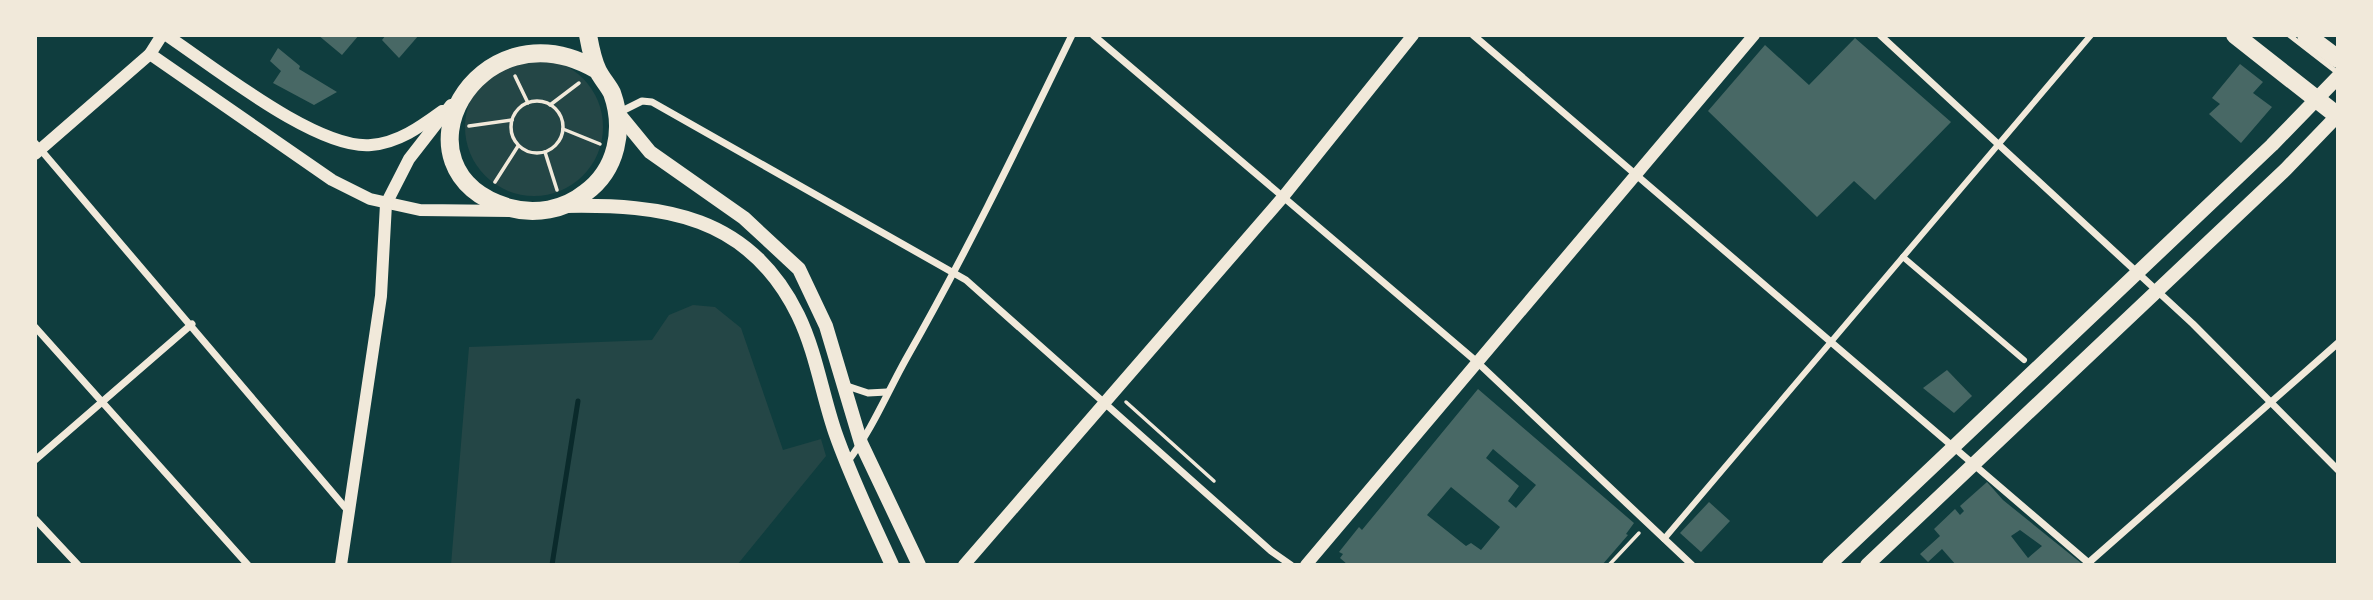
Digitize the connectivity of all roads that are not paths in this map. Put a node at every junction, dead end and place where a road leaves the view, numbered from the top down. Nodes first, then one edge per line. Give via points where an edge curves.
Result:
1 (164, 35) edge
2 (588, 35) edge
3 (1072, 35) edge
4 (1093, 35) edge
5 (1413, 35) edge
6 (1473, 35) edge
7 (1754, 35) edge
8 (1880, 35) edge
9 (2091, 35) edge
10 (2235, 35) edge
11 (2246, 35) edge
12 (2289, 35) edge
13 (2306, 35) edge
14 (483, 52) dead end
15 (150, 54) junction
16 (2338, 60) edge
17 (471, 70) junction
18 (597, 70) junction
19 (2338, 75) edge
20 (2320, 96) junction
21 (452, 105) junction
22 (2338, 105) edge
23 (618, 113) junction
24 (2338, 115) edge
25 (1999, 144) junction
26 (37, 149) edge
27 (1637, 174) junction
28 (1283, 197) junction
29 (386, 204) junction
30 (562, 206) junction
31 (520, 211) junction
32 (1903, 257) junction
33 (2137, 272) junction
34 (955, 273) junction
35 (2157, 291) junction
36 (192, 324) junction
37 (35, 327) edge
38 (1832, 341) junction
39 (2338, 343) edge
40 (2024, 360) dead end
41 (1477, 362) junction
42 (842, 384) junction
43 (887, 392) junction
44 (102, 402) junction
45 (2271, 402) junction
46 (1104, 403) junction
47 (861, 443) junction
48 (1954, 447) junction
49 (35, 460) edge
50 (846, 463) junction
51 (1974, 464) junction
52 (2338, 470) edge
53 (349, 512) junction
54 (35, 519) edge
55 (1664, 539) junction
56 (2089, 564) edge
57 (78, 565) edge
58 (248, 565) edge
59 (341, 565) edge
60 (892, 565) edge
61 (919, 565) edge
62 (964, 565) edge
63 (1291, 565) edge
64 (1306, 565) edge
65 (1692, 565) edge
66 (1829, 565) edge
67 (1867, 565) edge

1 - 15 street
1 - 21 street via 307,129 349,145 389,142
2 - 18 main road
3 - 34 street
4 - 28 street
5 - 28 street
6 - 27 street
7 - 27 street
8 - 25 street
9 - 25 street
10 - 20 main road
11 - 20 lane
12 - 19 lane
13 - 16 main road
14 - 17 main road
15 - 26 street
15 - 29 street via 331,180
17 - 18 main road via 501,48 527,42 565,48
17 - 21 main road
18 - 23 main road via 611,90
19 - 20 main road
20 - 22 lane
20 - 24 main road
20 - 33 main road
21 - 29 street via 409,159
21 - 31 main road via 449,129 459,167 485,197
23 - 30 main road via 616,149 604,174 586,193
23 - 34 street via 642,100 652,102
23 - 42 main road via 650,152 744,218 799,269 823,316
24 - 35 main road
25 - 32 street
25 - 33 street
26 - 36 street
27 - 38 street
27 - 41 street
28 - 41 street
28 - 46 street
29 - 31 street via 421,210
29 - 53 street via 382,296
30 - 31 main road
30 - 50 main road via 646,207 671,212 714,228 758,260 799,317
32 - 38 street
32 - 40 street
33 - 35 street
33 - 48 main road
34 - 43 street
34 - 46 street
35 - 45 street
35 - 51 main road
36 - 44 street
36 - 53 street
37 - 44 street
38 - 48 street
38 - 55 street
39 - 45 street
41 - 55 street
41 - 64 street
42 - 43 street via 868,393
42 - 47 main road
43 - 47 street
44 - 49 street
44 - 58 street
45 - 52 street
45 - 56 street
46 - 62 street
46 - 63 street
47 - 50 street
47 - 61 main road
48 - 51 street
48 - 66 main road
50 - 60 main road
51 - 56 street
51 - 67 main road
53 - 59 street
54 - 57 street
55 - 65 street

